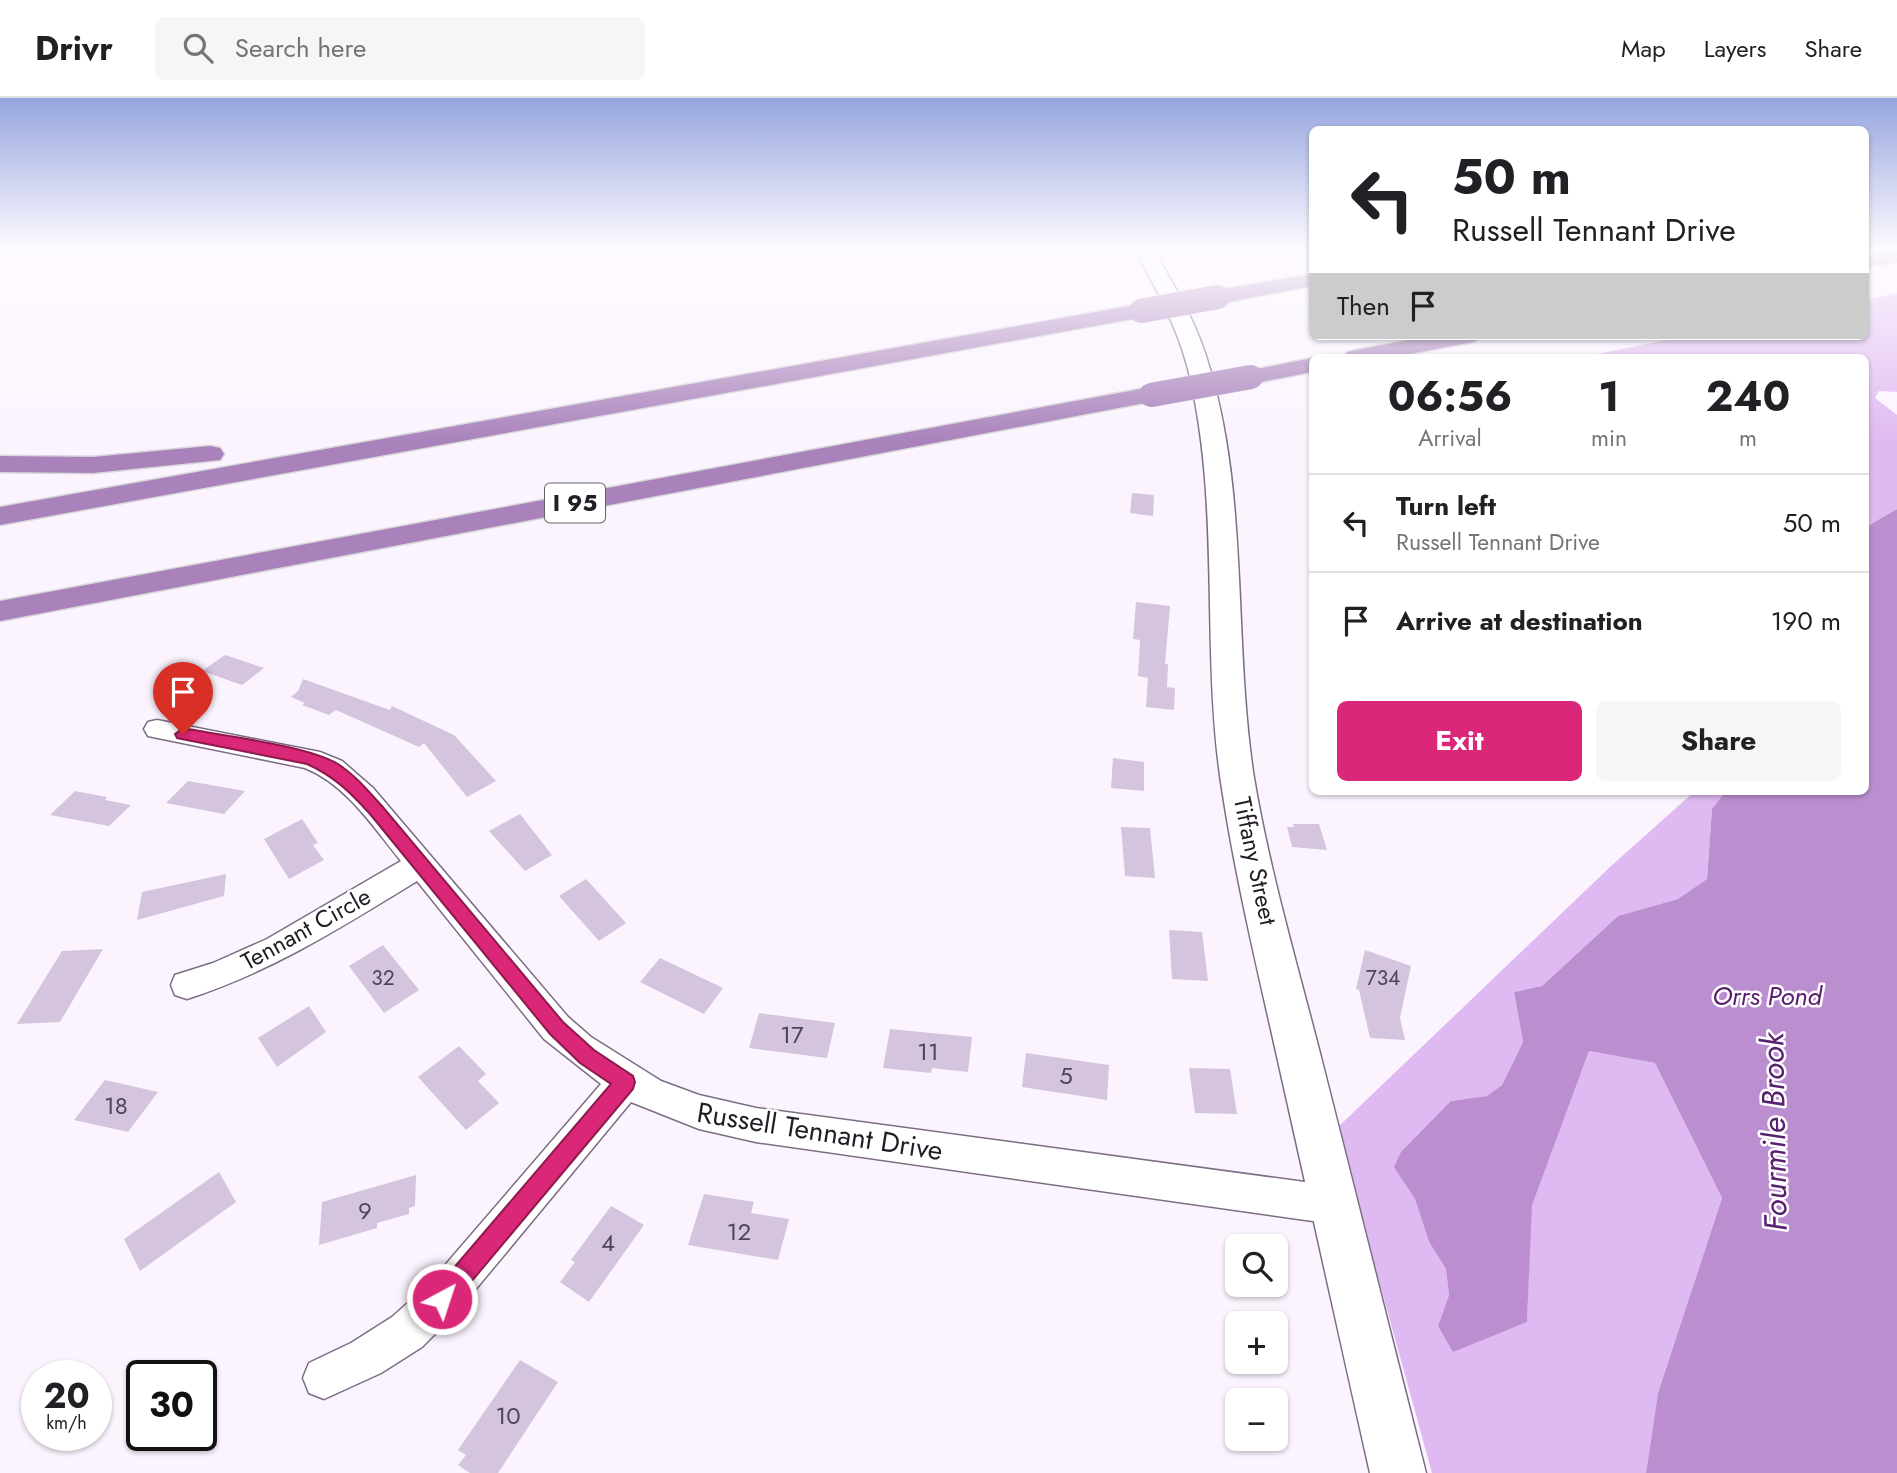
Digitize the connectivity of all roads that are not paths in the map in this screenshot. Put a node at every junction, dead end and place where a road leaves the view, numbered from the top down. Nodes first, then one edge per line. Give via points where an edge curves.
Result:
1 (1129, 313) edge
2 (1180, 313) edge
3 (1447, 340) edge
4 (1372, 354) edge
5 (1309, 366) edge
6 (780, 376) junction
7 (0, 464) edge
8 (0, 516) edge
9 (0, 611) edge
10 (157, 729) dead end
11 (421, 864) junction
12 (187, 985) dead end
13 (625, 1082) junction
14 (1334, 1205) junction
15 (324, 1378) dead end
16 (1398, 1473) edge

1 - 6 highway, bridge
2 - 14 street, Tiffany Street via 1196,355 1208,411 1237,776
3 - 4 highway
5 - 9 highway, I 95, bridge
6 - 7 highway via 643,389 182,458 85,465
6 - 8 highway
10 - 11 street, Russell Tennant Drive via 310,759 332,768 363,795
11 - 12 street, Tennant Circle via 252,961
11 - 13 street, Russell Tennant Drive via 556,1028 587,1057
13 - 14 street, Russell Tennant Drive via 712,1118
13 - 15 street via 442,1299 407,1332
14 - 16 street, Tiffany Street

